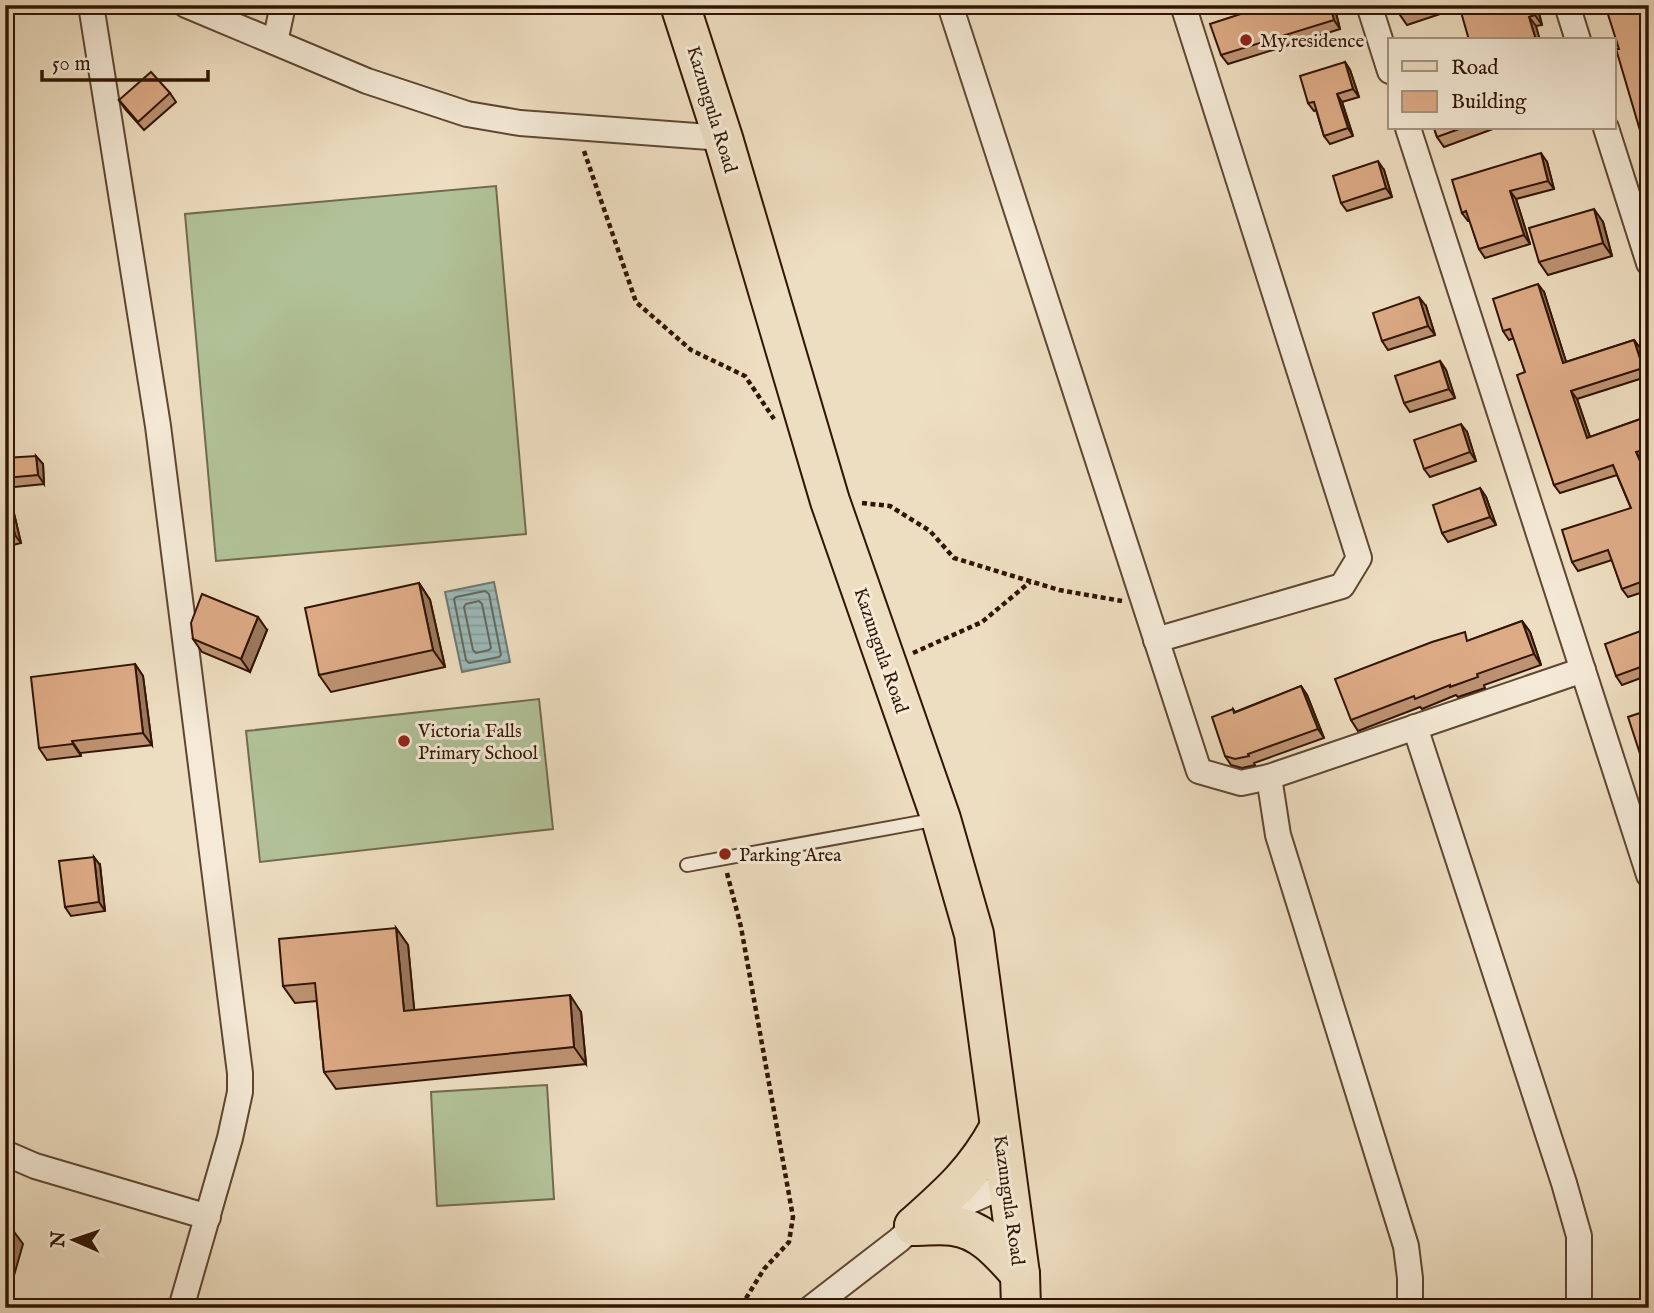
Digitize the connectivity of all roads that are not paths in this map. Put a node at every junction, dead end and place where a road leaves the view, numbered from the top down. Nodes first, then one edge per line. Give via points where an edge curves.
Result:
1 (91, 5) edge
2 (186, 5) edge
3 (283, 5) edge
4 (680, 5) edge
5 (950, 5) edge
6 (1183, 5) edge
7 (1369, 5) edge
8 (1567, 5) edge
9 (1577, 38) edge
10 (275, 42) junction
11 (1388, 65) edge
12 (1409, 130) edge
13 (1607, 130) edge
14 (723, 138) junction
15 (1649, 263) edge
16 (1156, 640) junction
17 (1583, 670) junction
18 (1415, 727) junction
19 (1269, 777) junction
20 (942, 819) junction
21 (687, 865) dead end
22 (1649, 875) edge
23 (999, 1128) junction
24 (5, 1153) edge
25 (1008, 1184) junction
26 (208, 1217) junction
27 (914, 1226) junction
28 (1021, 1291) edge
29 (181, 1308) edge
30 (811, 1308) edge
31 (1410, 1308) edge
32 (1579, 1308) edge

1 - 26 street via 158,426 240,1073 236,1113
2 - 10 street
3 - 10 street
4 - 14 main road, Kazungula Road
5 - 16 street
6 - 16 street via 1359,558 1342,586
7 - 11 street
8 - 9 street
10 - 14 street via 367,81 467,114 520,123
12 - 17 street
13 - 15 street
14 - 20 main road, Kazungula Road via 831,501
16 - 19 street via 1199,771 1241,783
17 - 18 street
17 - 22 street
18 - 19 street
18 - 32 street via 1579,1236
19 - 31 street via 1278,835 1406,1246
20 - 21 lane
20 - 23 main road, Kazungula Road via 974,934
23 - 25 main road, Kazungula Road
23 - 27 main road via 961,1184
24 - 26 street
25 - 27 street
25 - 28 main road, Kazungula Road
26 - 29 street
27 - 28 main road via 969,1230 996,1247
27 - 30 street

